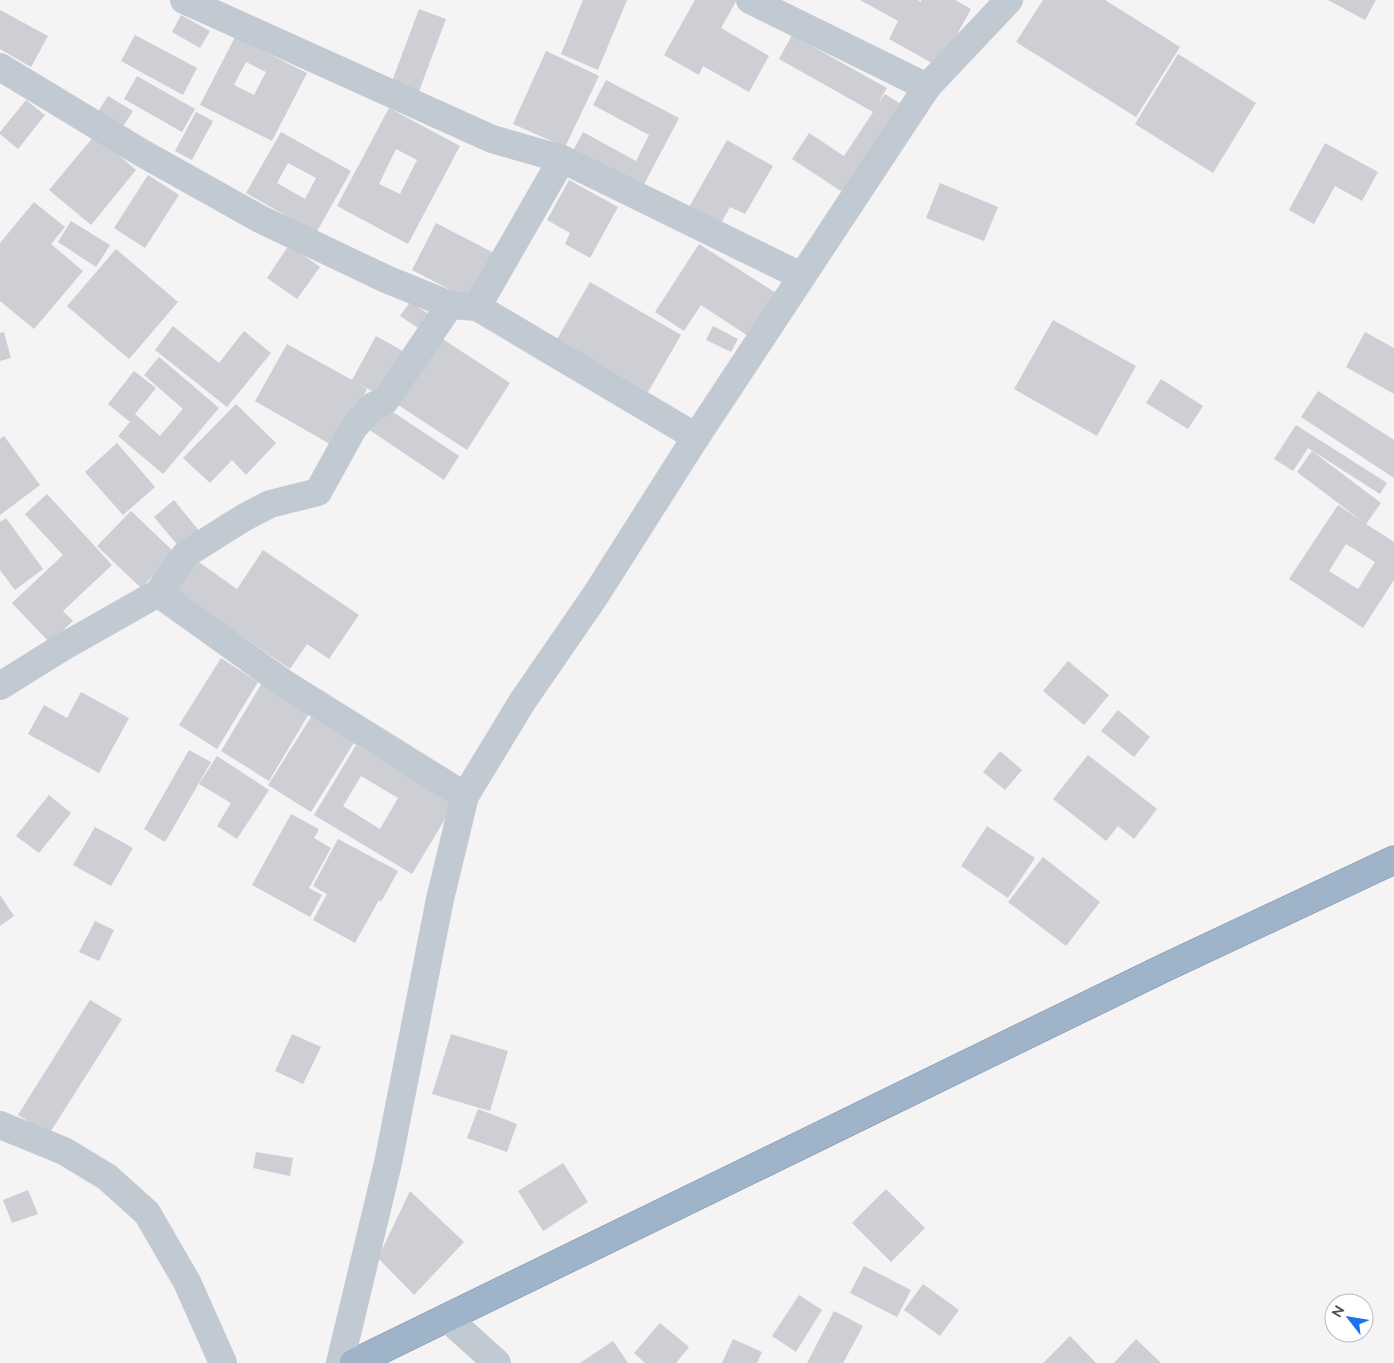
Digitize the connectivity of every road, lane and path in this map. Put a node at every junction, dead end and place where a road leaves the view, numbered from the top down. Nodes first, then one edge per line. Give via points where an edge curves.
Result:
1 (184, 0) edge
2 (750, 0) edge
3 (1009, 0) edge
4 (0, 67) edge
5 (927, 87) junction
6 (562, 159) junction
7 (801, 276) junction
8 (450, 306) junction
9 (477, 307) junction
10 (696, 437) junction
11 (158, 594) junction
12 (0, 686) edge
13 (465, 796) junction
14 (1394, 860) edge
15 (0, 1124) edge
16 (447, 1318) junction
17 (223, 1363) edge
18 (340, 1363) edge
19 (354, 1363) edge
20 (497, 1363) edge

1 - 6 street via 492,139
2 - 5 street
3 - 5 street
4 - 8 street via 142,153 260,219
5 - 7 street
6 - 7 street
6 - 9 street
7 - 10 street
8 - 9 street
8 - 11 street via 386,401 373,406 354,427 318,492 270,504 186,554
9 - 10 street
10 - 13 street via 595,596 522,702
11 - 12 street
11 - 13 street via 285,684
13 - 18 street via 440,899 388,1163
14 - 16 highway via 1164,968
15 - 17 street via 64,1151 86,1164 107,1177 147,1213 188,1282
16 - 19 highway
16 - 20 street

